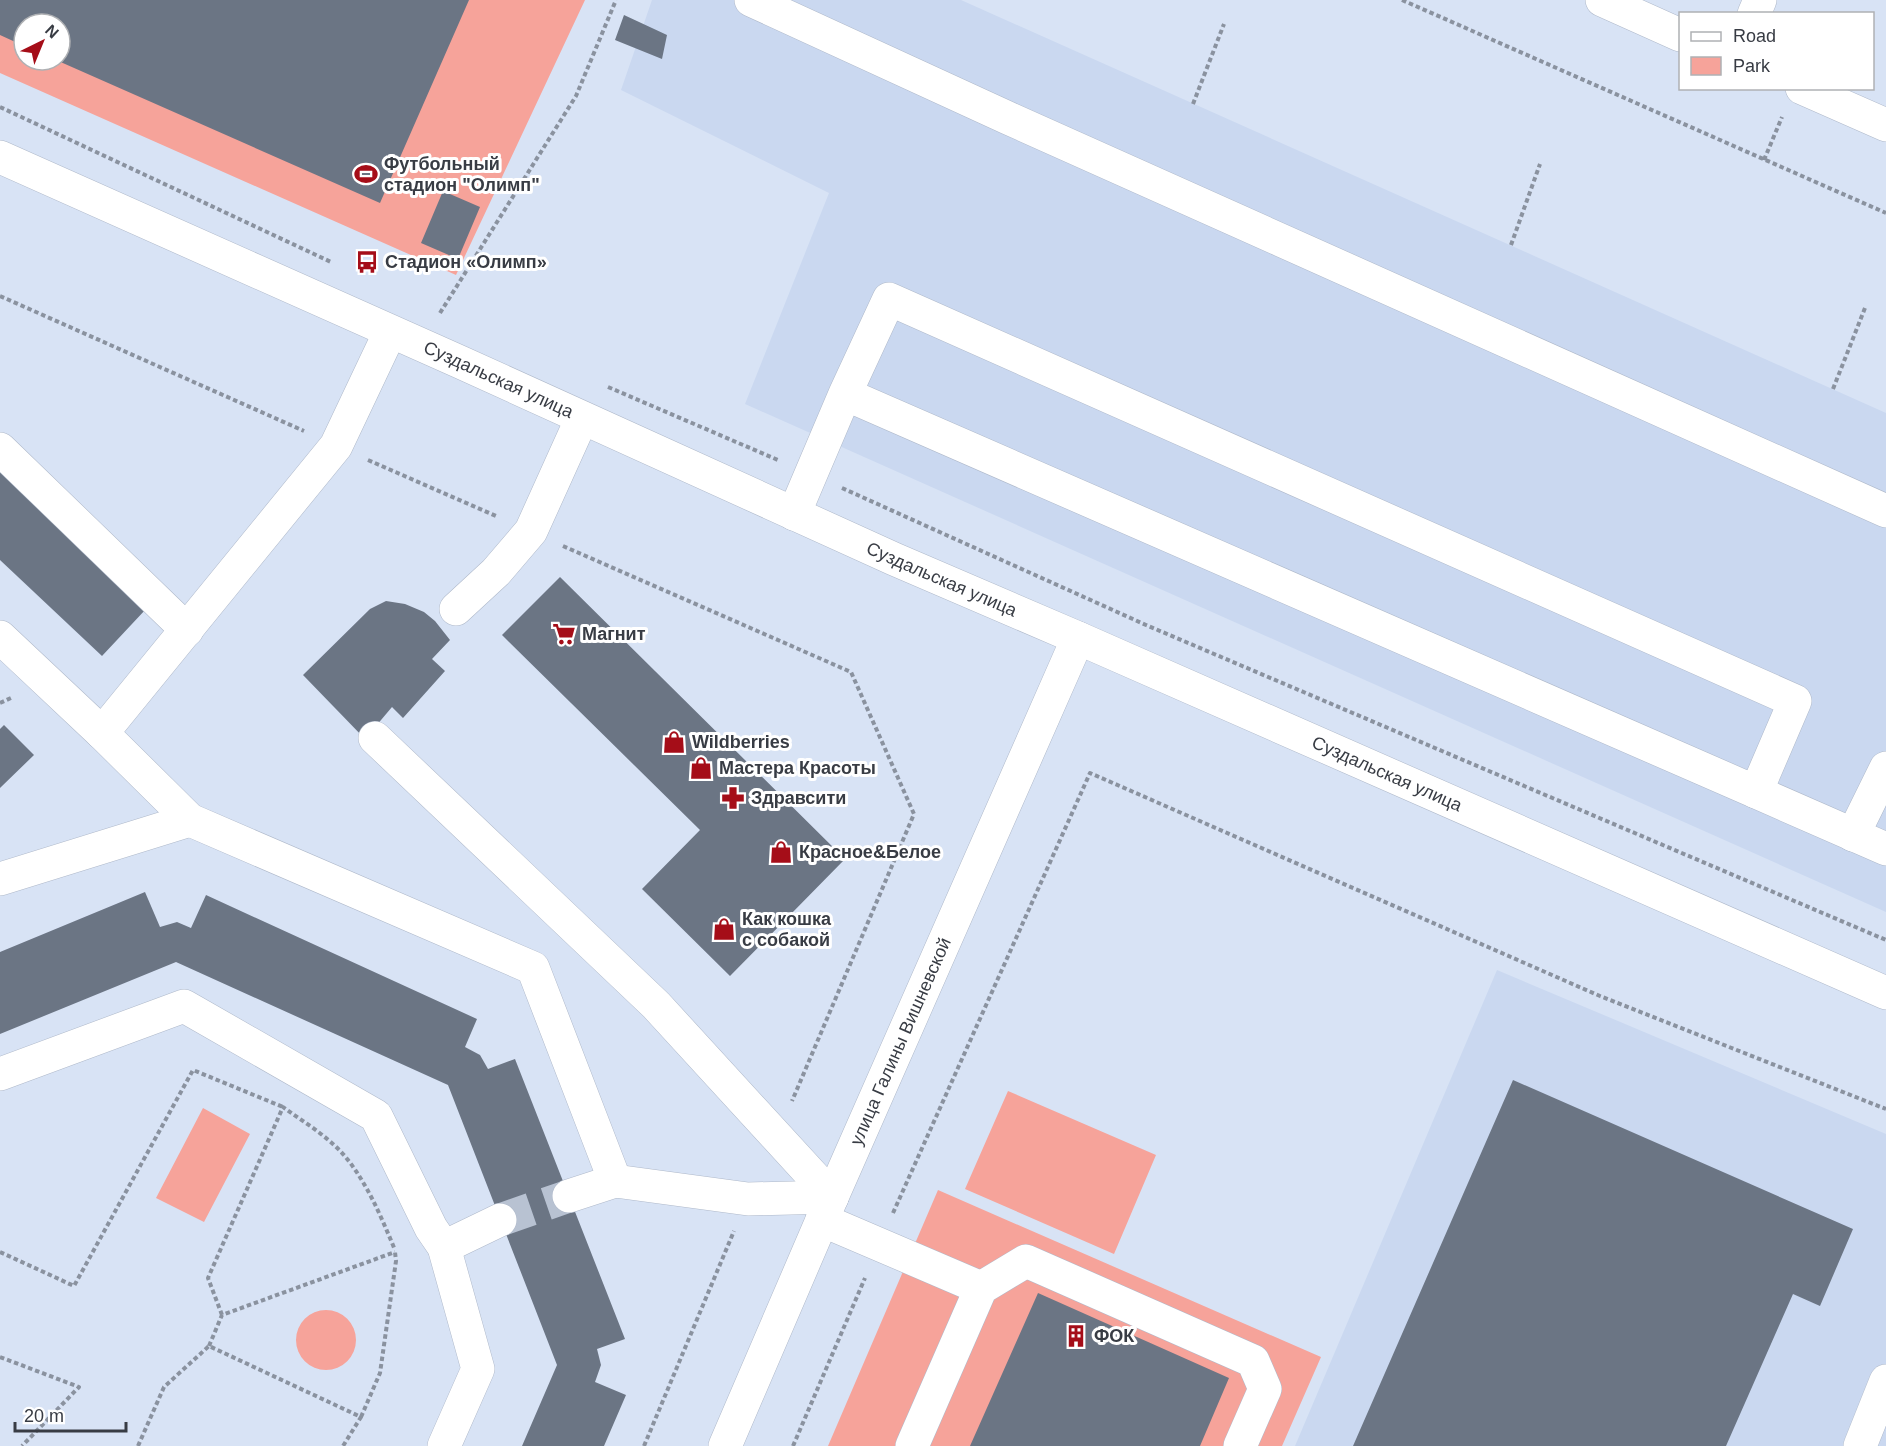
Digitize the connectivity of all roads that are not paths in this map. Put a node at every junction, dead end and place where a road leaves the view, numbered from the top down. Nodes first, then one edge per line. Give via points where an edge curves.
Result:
1 (751, 0) edge
2 (1602, 0) edge
3 (1679, 35) edge
4 (1794, 99) edge
5 (1886, 125) edge
6 (0, 158) edge
7 (390, 332) junction
8 (845, 394) junction
9 (582, 418) junction
10 (0, 449) edge
11 (1886, 511) edge
12 (794, 514) junction
13 (456, 609) dead end
14 (187, 630) junction
15 (0, 637) edge
16 (1078, 638) junction
17 (102, 733) junction
18 (375, 738) dead end
19 (1886, 768) edge
20 (1756, 792) junction
21 (190, 820) junction
22 (1853, 835) junction
23 (1886, 849) edge
24 (0, 879) edge
25 (1886, 993) edge
26 (0, 1074) edge
27 (615, 1181) junction
28 (569, 1196) tunnel mouth
29 (827, 1209) junction
30 (500, 1220) tunnel mouth
31 (438, 1238) junction
32 (981, 1288) junction
33 (1886, 1381) edge
34 (444, 1446) edge
35 (725, 1446) edge
36 (912, 1446) edge
37 (1240, 1446) edge
38 (1860, 1446) edge

1 - 11 street
2 - 3 street
4 - 5 street
6 - 7 street, Суздальская улица
7 - 9 street, Суздальская улица
7 - 14 street via 336,446
8 - 12 street
8 - 20 street
8 - 20 street via 889,299 1795,701
9 - 12 street, Суздальская улица
9 - 13 street via 531,531 496,572
10 - 14 street
12 - 16 street, Суздальская улица
14 - 17 street
15 - 17 street
16 - 25 street, Суздальская улица
16 - 29 street, улица Галины Вишневской
17 - 21 street
18 - 29 street via 656,1005 777,1136
19 - 22 street
20 - 22 street
21 - 24 street
21 - 27 street via 533,968
22 - 23 street
26 - 31 street via 184,1006 375,1116
27 - 28 street
27 - 29 street
29 - 32 street via 879,1245
29 - 35 street, улица Галины Вишневской
30 - 31 street
31 - 34 street via 478,1369
32 - 36 street
32 - 37 street via 1026,1261 1253,1360 1265,1389
33 - 38 street

